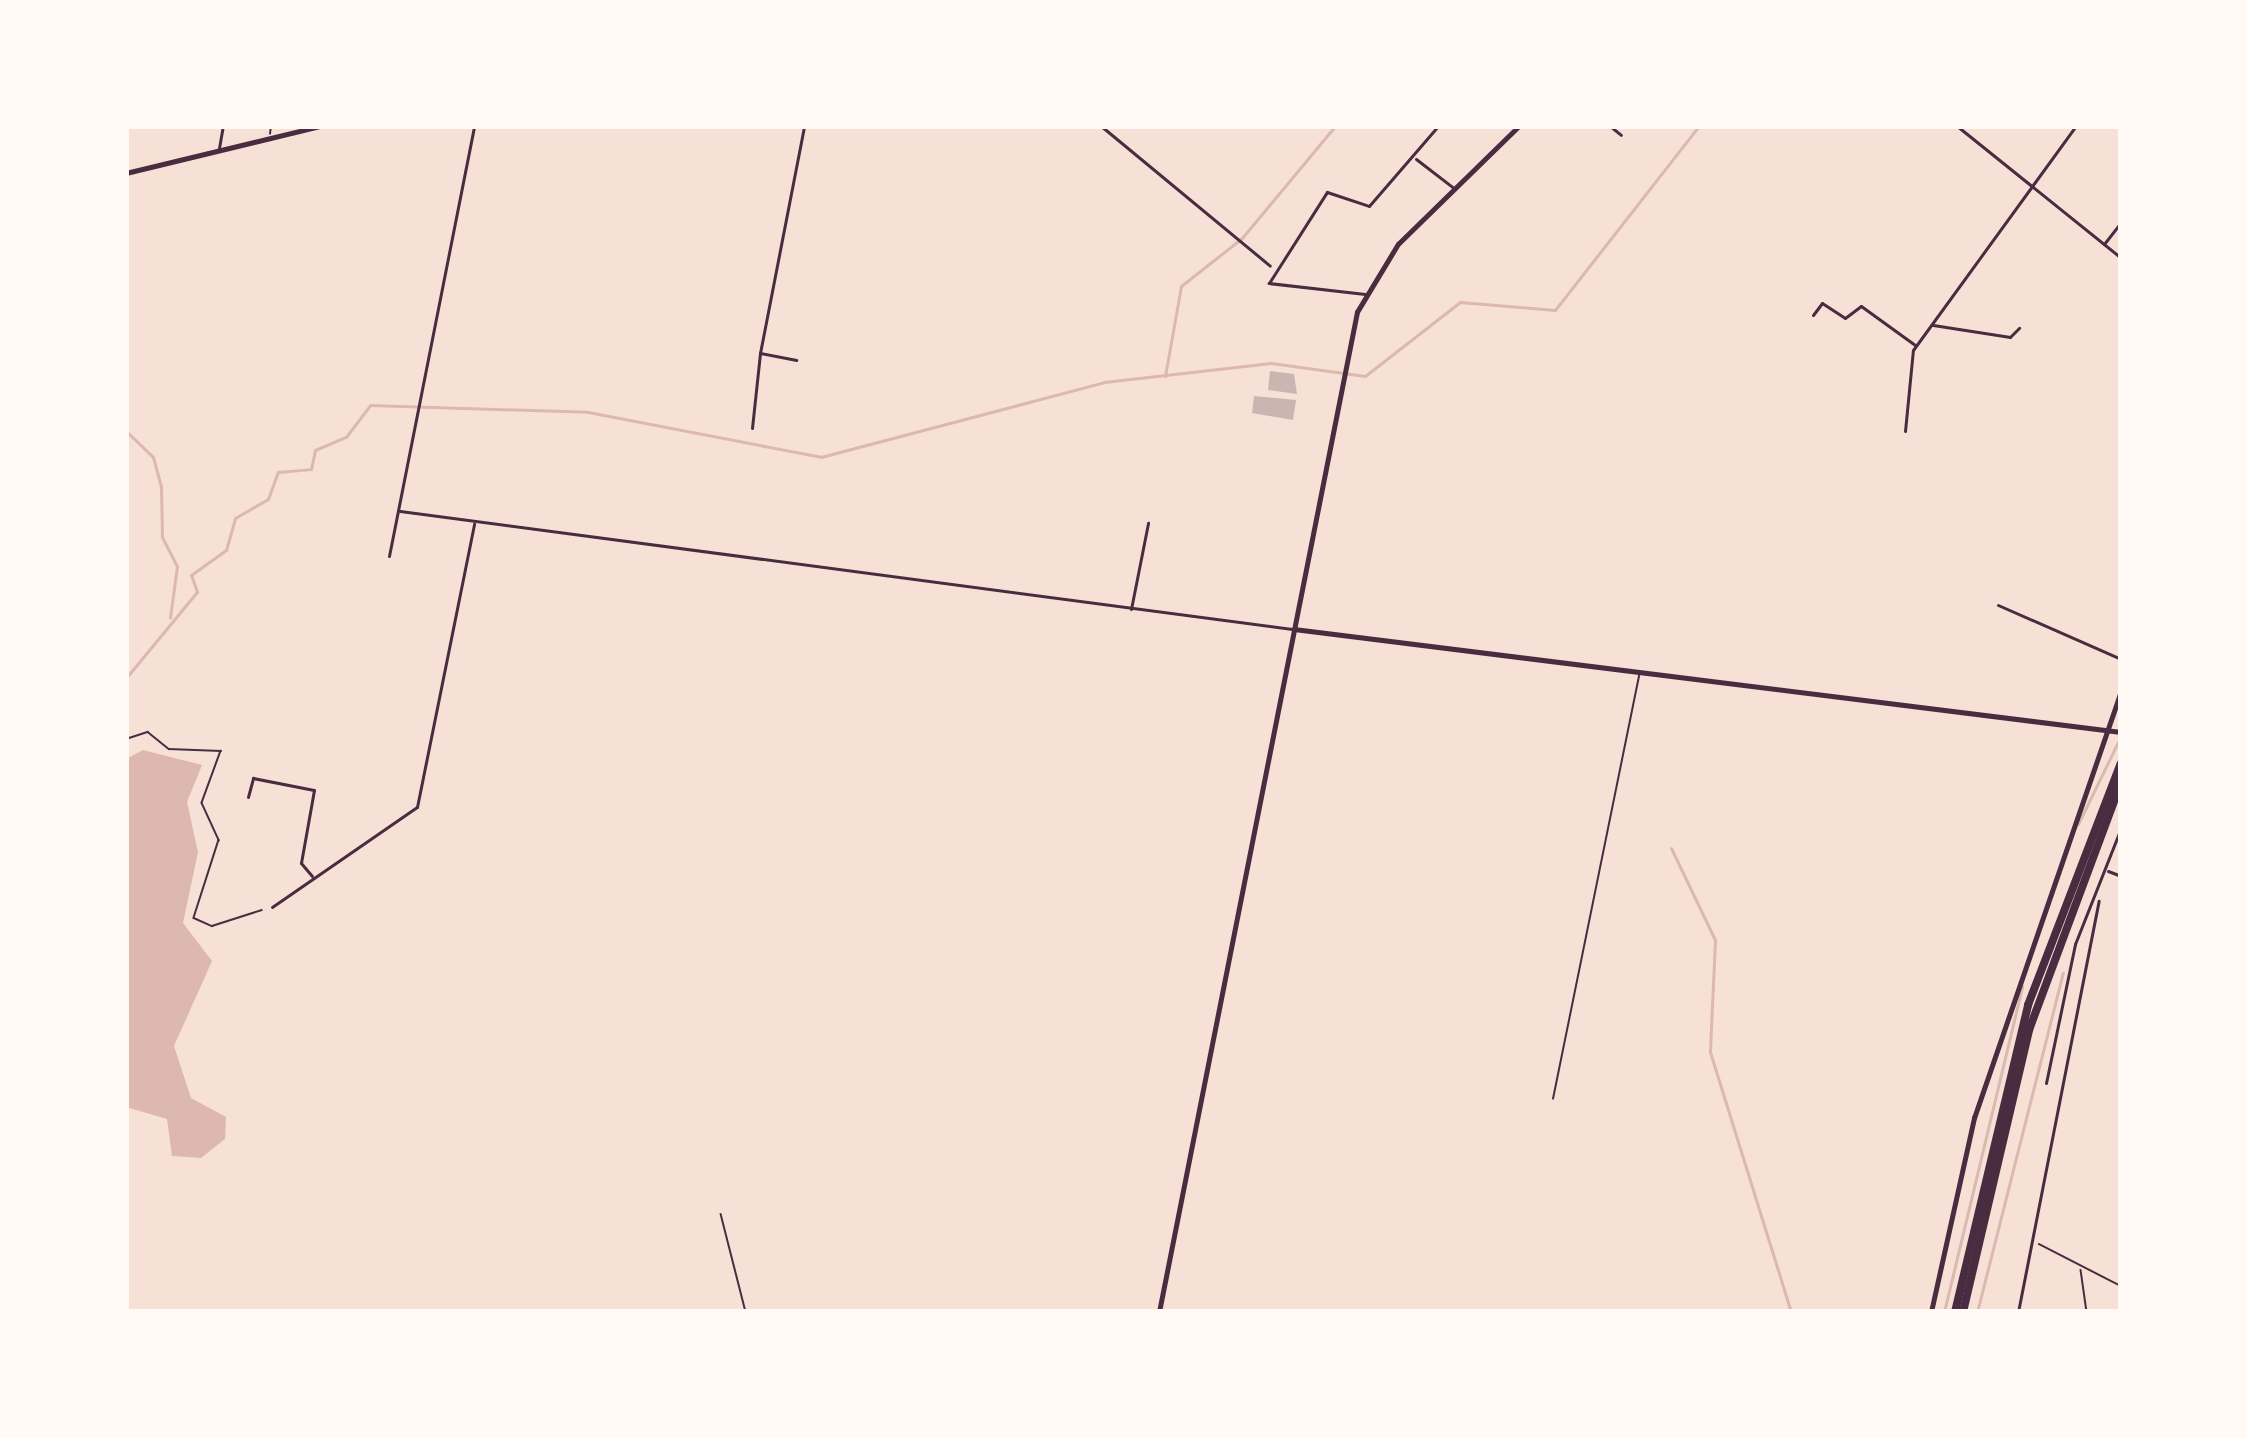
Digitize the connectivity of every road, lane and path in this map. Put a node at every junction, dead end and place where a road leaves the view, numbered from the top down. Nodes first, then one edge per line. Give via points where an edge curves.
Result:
1 (224, 126) edge
2 (272, 126) edge
3 (321, 126) edge
4 (474, 126) edge
5 (804, 126) edge
6 (1101, 126) edge
7 (1438, 126) edge
8 (1519, 126) edge
9 (1589, 126) edge
10 (1603, 126) edge
11 (1610, 126) edge
12 (1957, 126) edge
13 (2076, 126) edge
14 (1621, 135) dead end
15 (270, 138) junction
16 (219, 150) junction
17 (1415, 157) junction
18 (126, 172) edge
19 (2032, 186) junction
20 (1454, 188) junction
21 (2121, 222) edge
22 (2104, 244) junction
23 (2121, 258) edge
24 (1273, 268) junction
25 (1365, 294) junction
26 (1813, 315) dead end
27 (1932, 324) junction
28 (2019, 328) dead end
29 (1915, 348) junction
30 (760, 353) junction
31 (796, 360) dead end
32 (752, 428) dead end
33 (1905, 431) dead end
34 (400, 511) junction
35 (474, 524) junction
36 (1148, 524) dead end
37 (388, 556) dead end
38 (1997, 605) dead end
39 (1131, 609) junction
40 (1294, 629) junction
41 (2121, 659) edge
42 (1640, 672) junction
43 (2121, 692) edge
44 (2105, 730) junction
45 (2121, 732) edge
46 (126, 739) edge
47 (2121, 763) edge
48 (2121, 783) edge
49 (248, 796) dead end
50 (2121, 828) edge
51 (2106, 870) junction
52 (2121, 876) edge
53 (314, 877) junction
54 (2099, 901) junction
55 (272, 907) joint
56 (2046, 1083) dead end
57 (1553, 1099) dead end
58 (721, 1214) dead end
59 (2033, 1237) junction
60 (2080, 1268) junction
61 (2121, 1286) edge
62 (746, 1312) edge
63 (1159, 1312) edge
64 (1931, 1312) edge
65 (1959, 1312) edge
66 (2018, 1312) edge
67 (2086, 1312) edge

1 - 16 street
2 - 15 street
3 - 15 street
4 - 34 street
5 - 30 street
6 - 24 street
7 - 17 street
8 - 20 street
9 - 10 street
11 - 14 street
12 - 19 street
13 - 19 street
15 - 16 street
16 - 18 street
17 - 20 street
17 - 24 street via 1369,206 1327,193
19 - 22 street
19 - 27 street
20 - 25 street
21 - 22 street
22 - 23 street
24 - 25 street via 1274,289
25 - 40 street
26 - 29 street via 1822,303 1845,318 1861,306
27 - 28 street via 2010,338
27 - 29 street
29 - 33 street
30 - 31 street
30 - 32 street
34 - 35 street
34 - 37 street
35 - 39 street
35 - 53 street via 417,807
36 - 39 street
38 - 41 street
39 - 40 street
40 - 42 street
40 - 63 street
42 - 44 street
42 - 57 street
43 - 44 street
44 - 45 street
44 - 64 street via 1974,1118
46 - 55 path via 148,732 169,748 205,744 223,756 203,796 219,840 195,921
47 - 65 highway via 2016,1044
48 - 65 highway via 2029,1030
49 - 53 street via 253,778 314,790 301,863
50 - 51 street
51 - 52 street
51 - 54 street
53 - 55 street
54 - 56 street via 2075,944
54 - 59 street
58 - 62 street
59 - 60 path
59 - 66 street
60 - 61 path
60 - 67 path

